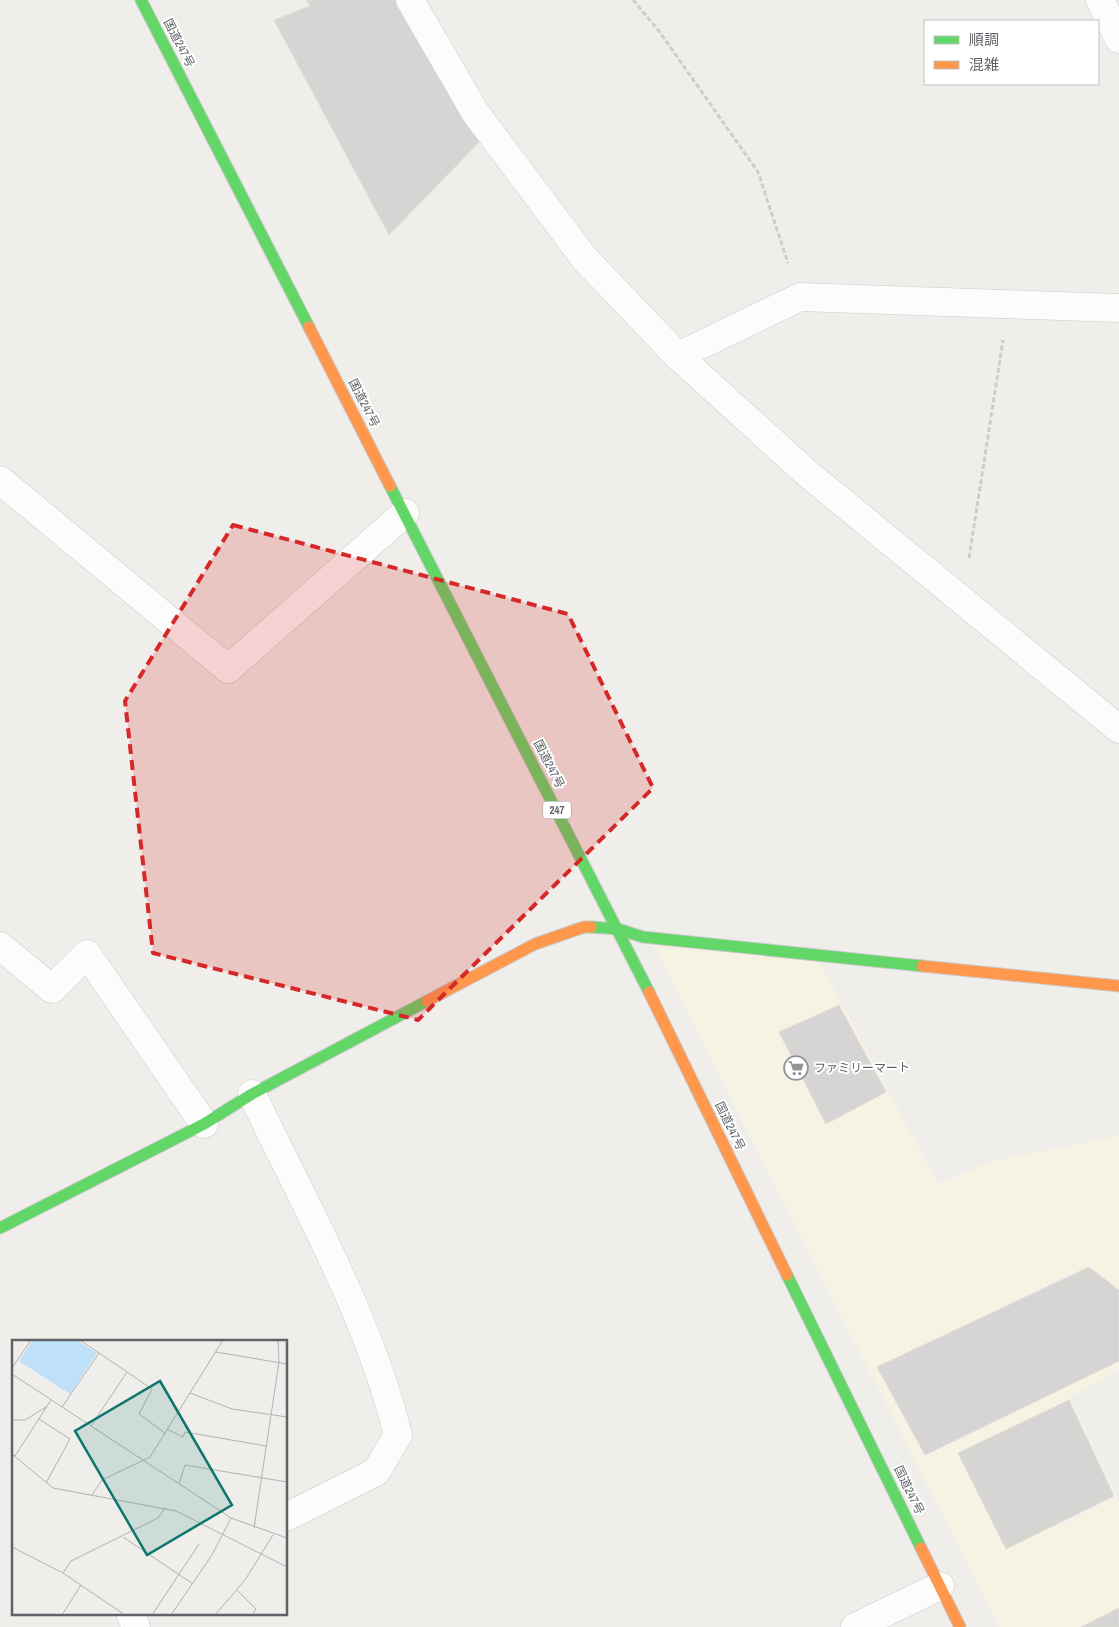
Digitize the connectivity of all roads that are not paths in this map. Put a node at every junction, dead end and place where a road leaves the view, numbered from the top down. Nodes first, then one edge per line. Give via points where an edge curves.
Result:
1 (141, 0) edge
2 (410, 0) edge
3 (1100, 0) edge
4 (1119, 39) edge
5 (1119, 308) edge
6 (678, 356) junction
7 (0, 480) edge
8 (406, 513) junction
9 (1119, 730) edge
10 (618, 929) junction
11 (0, 946) edge
12 (1119, 986) edge
13 (252, 1094) junction
14 (204, 1124) junction
15 (0, 1228) edge
16 (288, 1516) edge
17 (940, 1586) junction
18 (130, 1614) edge
19 (136, 1627) edge
20 (855, 1627) edge
21 (960, 1627) edge

1 - 8 main road, 国道247号 / 247
2 - 6 street via 475,112 585,259
3 - 4 street
5 - 6 street via 800,297
6 - 9 street via 808,474
7 - 8 street via 228,669
8 - 10 main road, 国道247号 / 247
10 - 12 main road via 653,938
10 - 13 main road via 584,927 534,944
10 - 17 main road, 国道247号 / 247
11 - 14 street via 52,989 87,954
13 - 14 main road
13 - 16 street via 358,1316 398,1435 376,1472
14 - 15 main road
17 - 20 street
17 - 21 main road, 国道247号 / 247
18 - 19 street

